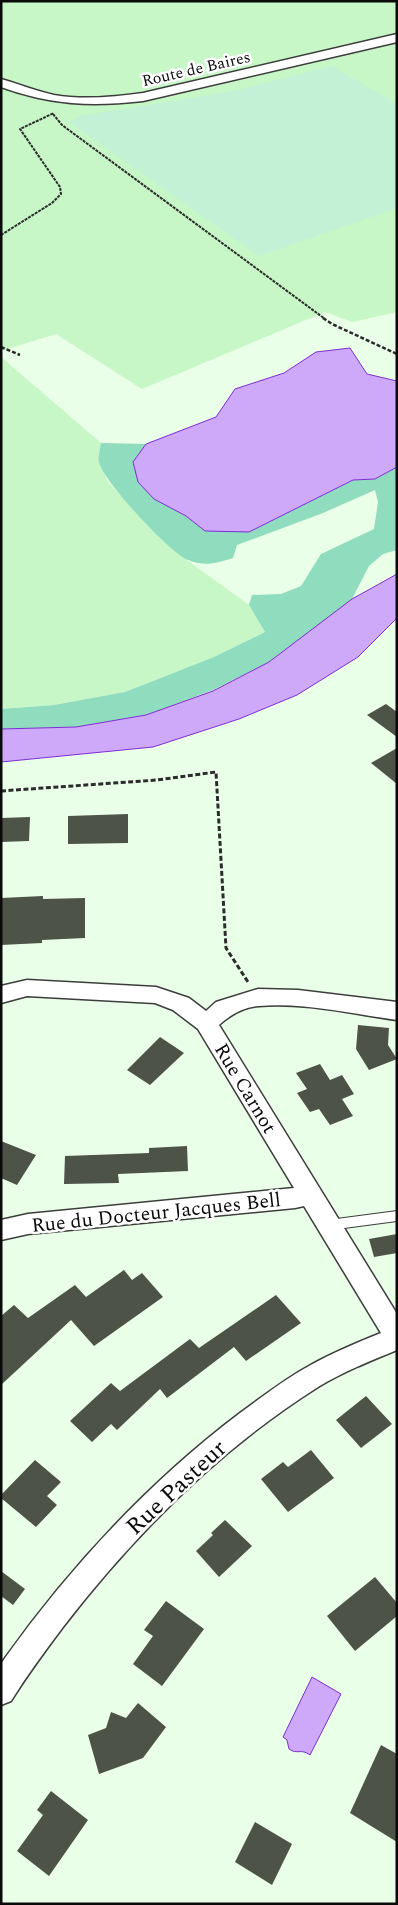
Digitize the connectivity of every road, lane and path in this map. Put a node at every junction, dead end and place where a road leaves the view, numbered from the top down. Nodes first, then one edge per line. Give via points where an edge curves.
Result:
1 (397, 38) edge
2 (1, 83) edge
3 (69, 102) junction
4 (53, 114) junction
5 (1, 235) edge
6 (1, 347) edge
7 (397, 354) edge
8 (20, 355) dead end
9 (1, 791) edge
10 (1, 996) edge
11 (258, 997) junction
12 (397, 1011) edge
13 (206, 1023) junction
14 (310, 1194) junction
15 (397, 1216) edge
16 (329, 1225) junction
17 (1, 1230) edge
18 (397, 1337) edge
19 (1, 1691) edge

1 - 3 street, Route de Baires via 143,97 96,103
2 - 3 street, Route de Baires via 48,99
3 - 4 path
4 - 5 path via 20,128 61,194
4 - 7 path via 62,125 316,314
6 - 8 path
9 - 11 path via 157,780 216,772 226,948
10 - 13 street, Rue Carnot via 27,988 156,995 181,1004
11 - 12 street via 298,998
11 - 13 street via 224,1008
13 - 14 street, Rue Carnot
14 - 16 street, Rue Carnot
14 - 17 street, Rue du Docteur Jacques Bell via 28,1224
15 - 16 lane
16 - 18 street, Rue Carnot
18 - 19 street, Rue Pasteur via 310,1379 222,1442 116,1543 60,1608

